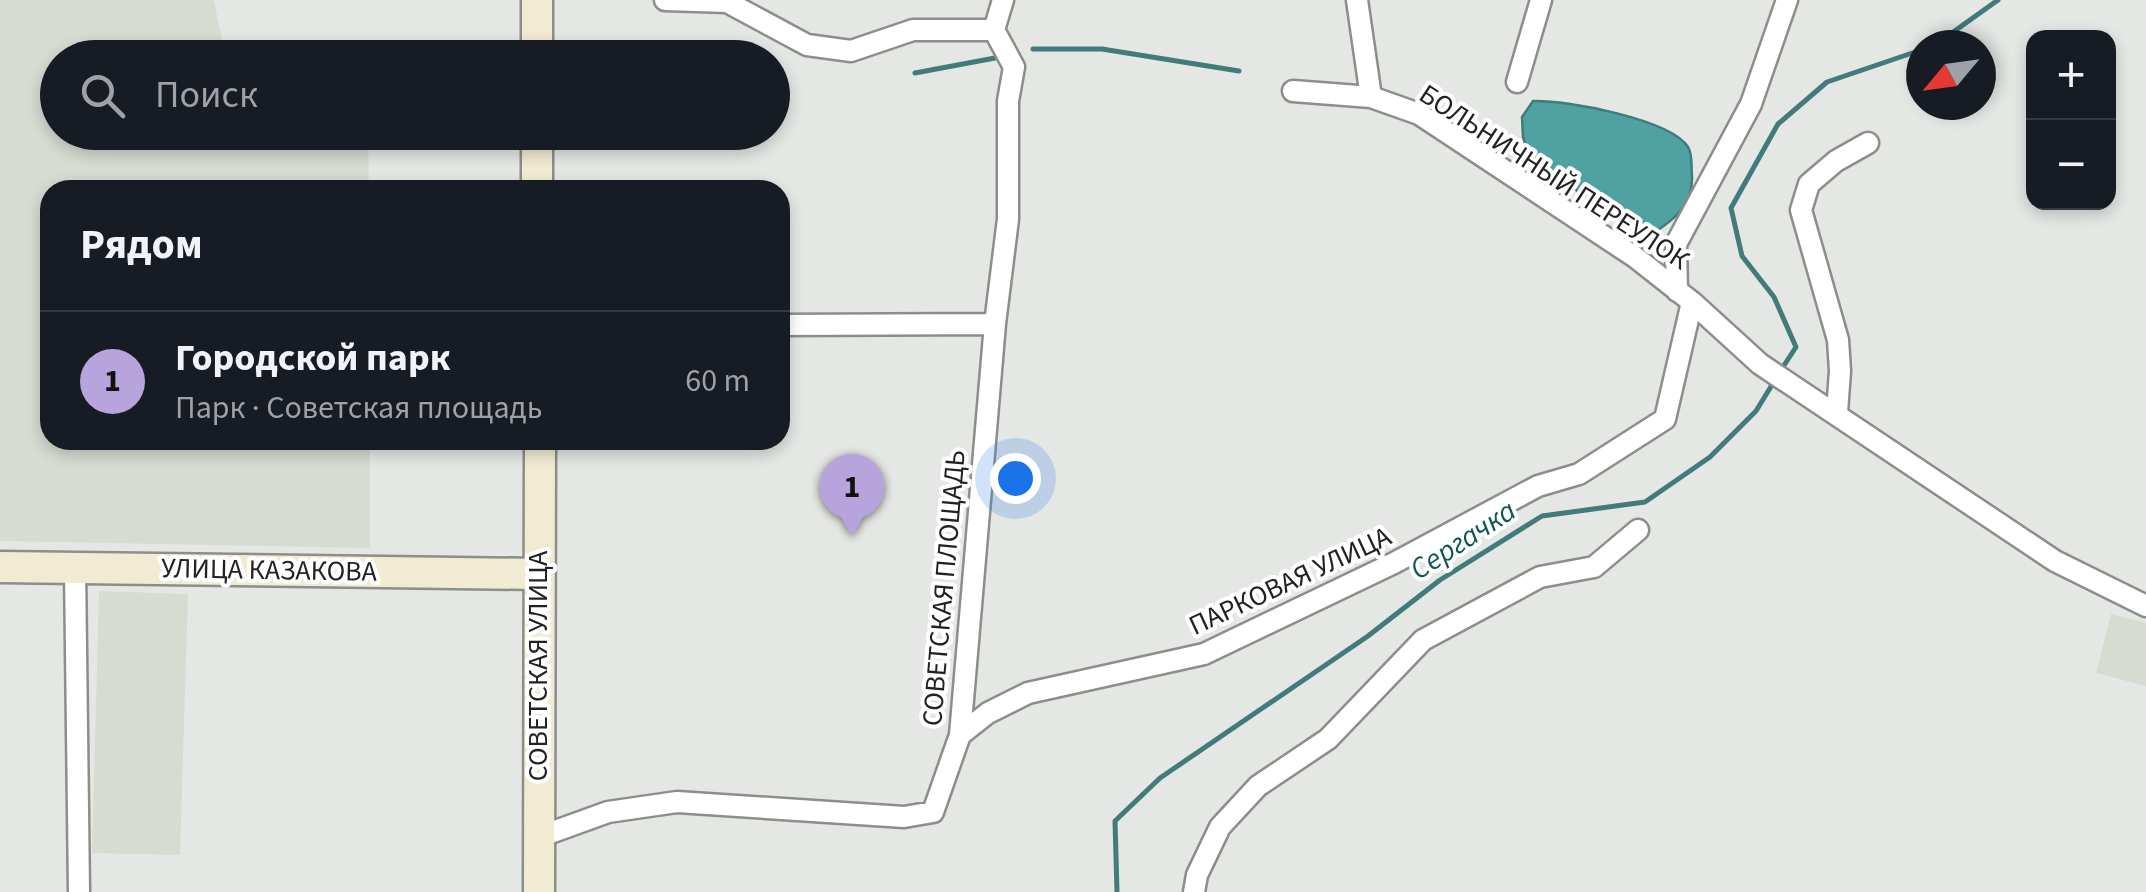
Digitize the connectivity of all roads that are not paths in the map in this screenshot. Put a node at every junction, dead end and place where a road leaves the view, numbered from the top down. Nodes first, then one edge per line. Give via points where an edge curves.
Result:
1 (537, 0) edge
2 (666, 0) edge
3 (1004, 0) edge
4 (1357, 0) edge
5 (1540, 0) edge
6 (1788, 0) edge
7 (994, 30) junction
8 (537, 40) edge
9 (1516, 82) dead end
10 (1293, 91) dead end
11 (1372, 97) junction
12 (1868, 143) dead end
13 (537, 150) edge
14 (537, 180) edge
15 (1684, 297) junction
16 (995, 324) junction
17 (790, 326) edge
18 (1837, 412) junction
19 (540, 450) edge
20 (1638, 530) dead end
21 (0, 568) edge
22 (74, 568) junction
23 (537, 574) junction
24 (2146, 606) edge
25 (960, 734) junction
26 (539, 838) junction
27 (79, 892) edge
28 (539, 892) edge
29 (1194, 892) edge

1 - 8 main road
2 - 7 street via 727,2 807,44 851,51 913,30
3 - 7 street
4 - 11 street
5 - 9 street
6 - 15 street, ПАРКОВАЯ УЛИЦА via 1751,104 1676,244
7 - 16 street, СОВЕТСКАЯ ПЛОЩАДЬ via 1014,67 1008,219
10 - 11 street, БОЛЬНИЧНЫЙ ПЕРЕУЛОК
11 - 15 street, БОЛЬНИЧНЫЙ ПЕРЕУЛОК via 1419,114
12 - 18 street via 1810,184 1801,210 1838,340
13 - 14 main road
15 - 18 street, БОЛЬНИЧНЫЙ ПЕРЕУЛОК via 1760,364
15 - 25 street, ПАРКОВАЯ УЛИЦА via 1665,419 1580,474 1538,486 1204,654 1028,693
16 - 17 street
16 - 25 street, СОВЕТСКАЯ ПЛОЩАДЬ
18 - 24 street, БОЛЬНИЧНЫЙ ПЕРЕУЛОК via 2056,561
19 - 23 main road, СОВЕТСКАЯ УЛИЦА
20 - 29 street via 1594,567 1540,577 1424,640 1328,739 1258,786 1233,813 1212,843
21 - 22 main road, УЛИЦА КАЗАКОВА
22 - 23 main road, УЛИЦА КАЗАКОВА
22 - 27 street
23 - 26 main road, СОВЕТСКАЯ УЛИЦА
25 - 26 street, СОВЕТСКАЯ ПЛОЩАДЬ via 934,812 904,817 677,802 608,812
26 - 28 main road, СОВЕТСКАЯ УЛИЦА

